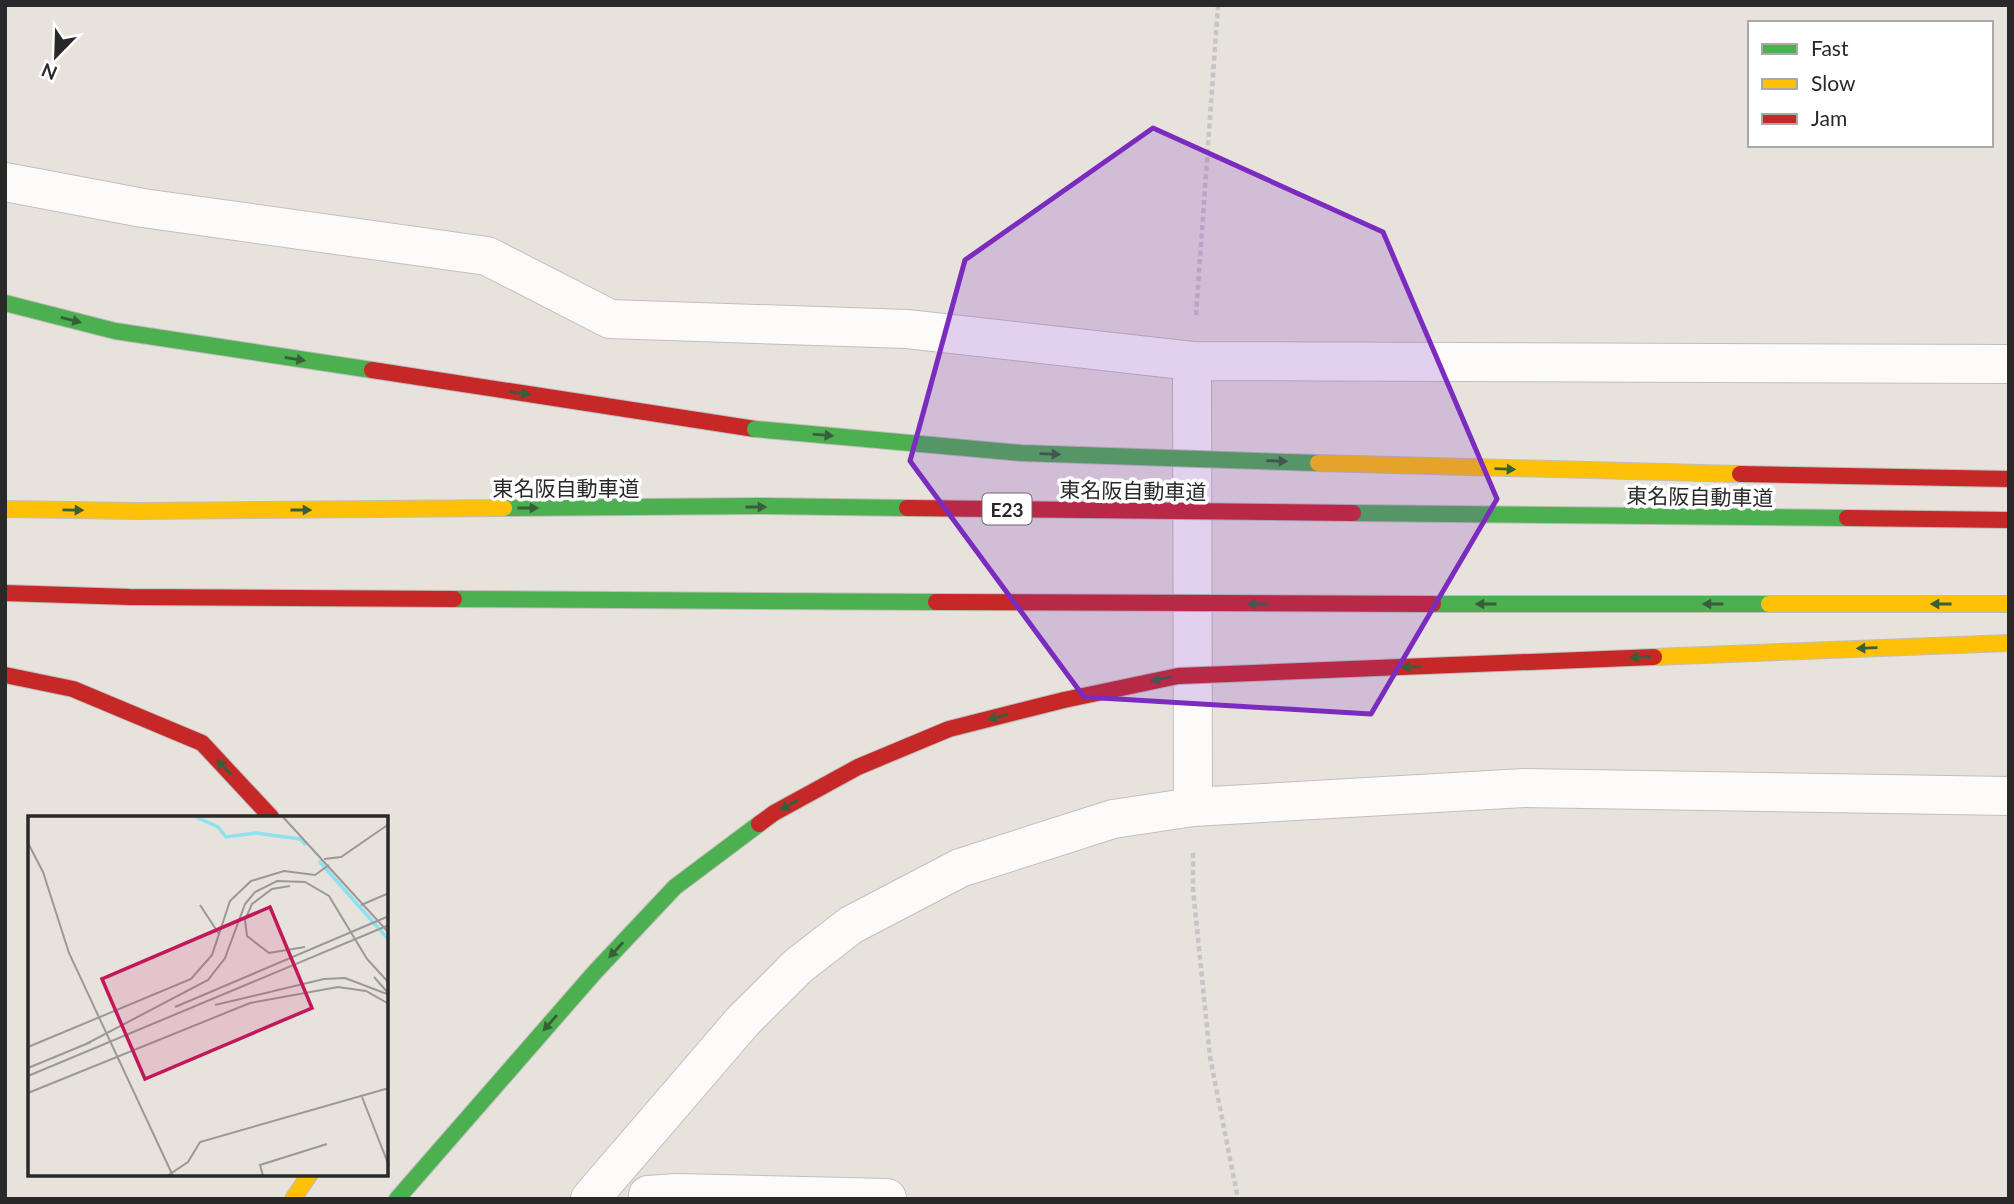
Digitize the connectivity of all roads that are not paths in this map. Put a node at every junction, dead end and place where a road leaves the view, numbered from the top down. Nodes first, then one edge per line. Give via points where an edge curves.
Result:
1 (5, 182) edge
2 (5, 303) edge
3 (1192, 361) junction
4 (2009, 363) edge
5 (2009, 480) edge
6 (5, 509) edge
7 (2009, 520) edge
8 (5, 593) edge
9 (2009, 604) edge
10 (2009, 643) edge
11 (5, 675) edge
12 (2009, 796) edge
13 (1194, 807) junction
14 (270, 816) edge
15 (627, 1156) junction
16 (309, 1176) edge
17 (648, 1197) edge
18 (887, 1198) edge
19 (293, 1199) edge
20 (397, 1199) edge
21 (590, 1199) edge

1 - 3 street via 143,208 486,256 610,318 908,329
2 -> 5 highway, bridge via 116,331 755,429 1021,453
3 - 4 street
3 - 13 street
6 -> 7 highway, 東名阪自動車道 / E23, bridge via 758,506
9 -> 8 highway, bridge via 1145,603
10 -> 20 highway, bridge via 1178,676 949,729 858,767 774,813 675,887
14 -> 11 highway via 202,743 73,689
12 - 13 street via 1524,788
13 - 15 street via 1113,819 960,868 851,925 799,966 742,1022
15 - 17 street
15 - 21 street
16 - 19 highway
17 - 18 street via 677,1193

